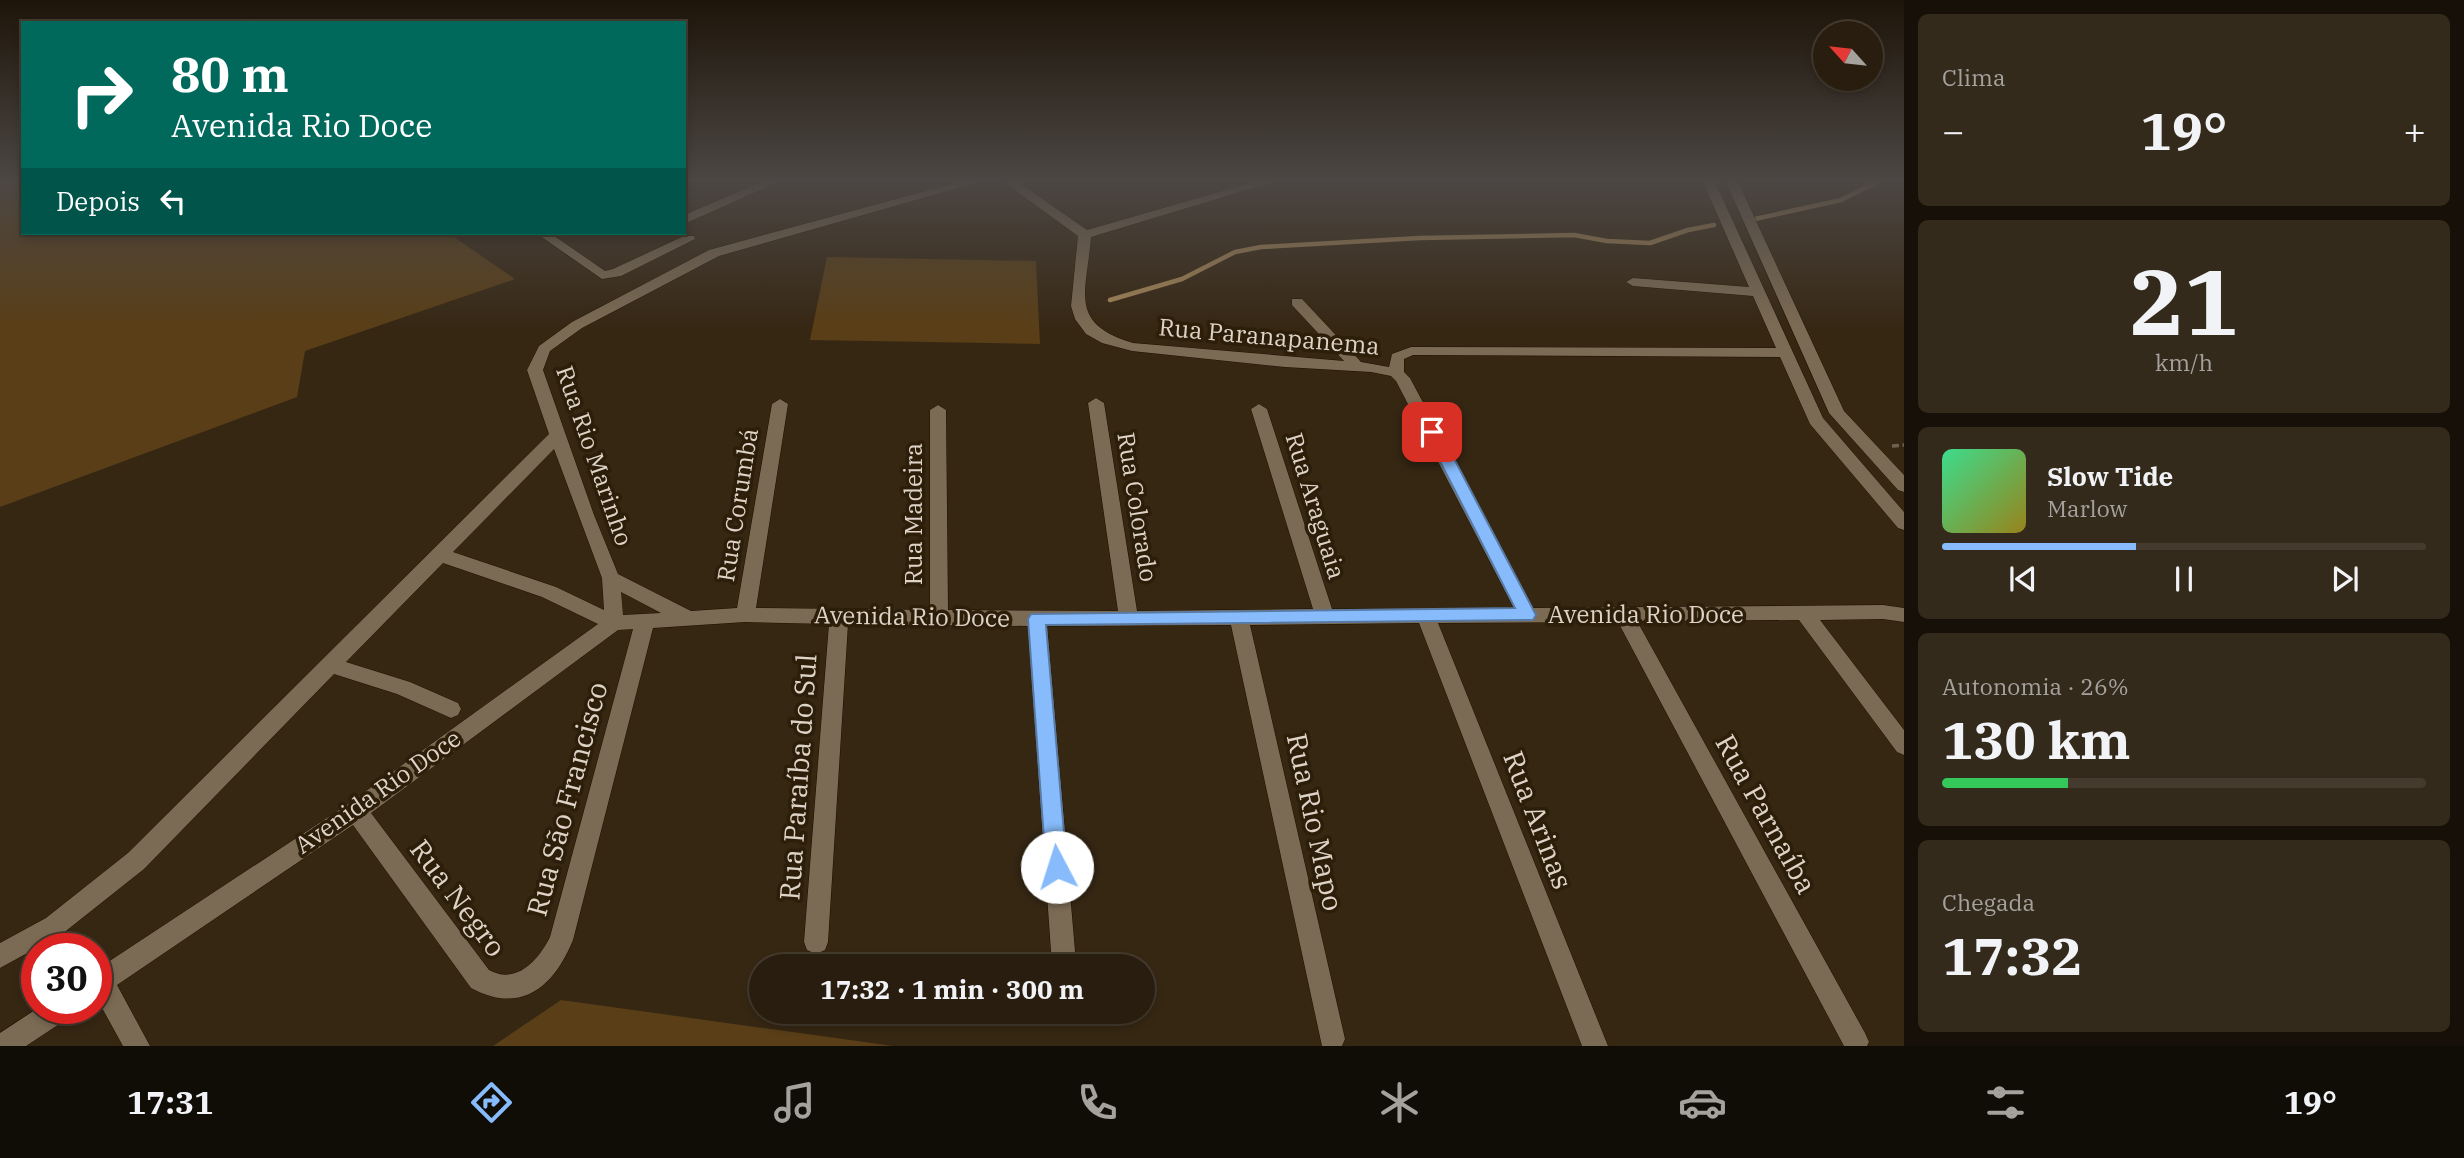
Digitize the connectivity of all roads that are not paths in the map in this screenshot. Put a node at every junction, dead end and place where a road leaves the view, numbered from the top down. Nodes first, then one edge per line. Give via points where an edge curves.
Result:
1 (795, 231) edge
2 (1078, 231) edge
3 (1102, 231) edge
4 (1730, 231) edge
5 (1754, 231) edge
6 (545, 235) edge
7 (684, 236) edge
8 (1085, 236) junction
9 (714, 253) junction
10 (1633, 282) dead end
11 (1757, 292) junction
12 (1297, 302) dead end
13 (1784, 353) junction
14 (1357, 366) junction
15 (1396, 373) junction
16 (1096, 403) dead end
17 (780, 404) dead end
18 (1259, 409) dead end
19 (938, 411) dead end
20 (558, 435) junction
21 (1904, 486) edge
22 (1904, 524) edge
23 (440, 555) junction
24 (611, 578) junction
25 (1904, 607) edge
26 (1883, 612) junction
27 (1804, 613) junction
28 (1623, 614) junction
29 (745, 615) junction
30 (1527, 615) junction
31 (1904, 615) edge
32 (839, 616) junction
33 (1426, 616) junction
34 (939, 617) junction
35 (1325, 617) junction
36 (1129, 618) junction
37 (1239, 618) junction
38 (690, 619) junction
39 (1037, 619) junction
40 (645, 622) junction
41 (614, 623) junction
42 (330, 664) junction
43 (451, 709) dead end
44 (1904, 746) edge
45 (356, 811) junction
46 (816, 942) dead end
47 (1063, 950) dead end
48 (0, 957) edge
49 (112, 974) edge
50 (528, 981) joint
51 (112, 1005) edge
52 (37, 1024) edge
53 (1332, 1040) dead end
54 (1856, 1042) dead end
55 (3, 1046) edge
56 (137, 1046) edge
57 (1595, 1046) edge

1 - 9 street, Rua Rio Marinho
2 - 8 street
3 - 8 street
4 - 11 street
5 - 21 street via 1837,412
6 - 7 street via 602,275 616,273
7 - 9 street
8 - 14 street, Rua Paranapanema via 1076,289 1079,312 1109,341 1132,347
9 - 20 street, Rua Rio Marinho via 598,311 544,349 535,370
10 - 11 street
11 - 13 street
12 - 14 street
13 - 15 street via 1411,351 1397,357
13 - 22 street via 1816,420
14 - 15 street, Rua Paranapanema
15 - 30 street, Rua Paranapanema via 1409,386
16 - 36 street, Rua Colorado
17 - 29 street, Rua Corumbá
18 - 35 street, Rua Araguaia
19 - 34 street, Rua Madeira
20 - 23 street
20 - 24 street, Rua Rio Marinho
23 - 41 street via 549,592
23 - 42 street
24 - 38 street
24 - 41 street, Rua Rio Marinho
25 - 26 street, Avenida Rio Doce
26 - 27 street, Avenida Rio Doce
26 - 31 street, Avenida Rio Doce
27 - 28 street, Avenida Rio Doce
27 - 44 street
28 - 30 street, Avenida Rio Doce
28 - 54 street, Rua Parnaíba
29 - 32 street, Avenida Rio Doce
29 - 38 street, Avenida Rio Doce
30 - 33 street, Avenida Rio Doce
32 - 34 street, Avenida Rio Doce
32 - 46 street, Rua Paraíba do Sul
33 - 35 street, Avenida Rio Doce
33 - 57 street, Rua Arinas
34 - 39 street, Avenida Rio Doce
35 - 37 street, Avenida Rio Doce
36 - 37 street, Avenida Rio Doce
36 - 39 street, Avenida Rio Doce
37 - 53 street, Rua Rio Mapo
38 - 40 street, Avenida Rio Doce
39 - 47 street
40 - 41 street, Avenida Rio Doce
40 - 50 street, Rua São Francisco via 561,940 553,958
41 - 45 street, Avenida Rio Doce
42 - 43 street
42 - 48 street via 136,861 54,926
45 - 49 street, Avenida Rio Doce
45 - 50 street, Rua Negro via 473,973 501,989
51 - 56 street
52 - 55 street

